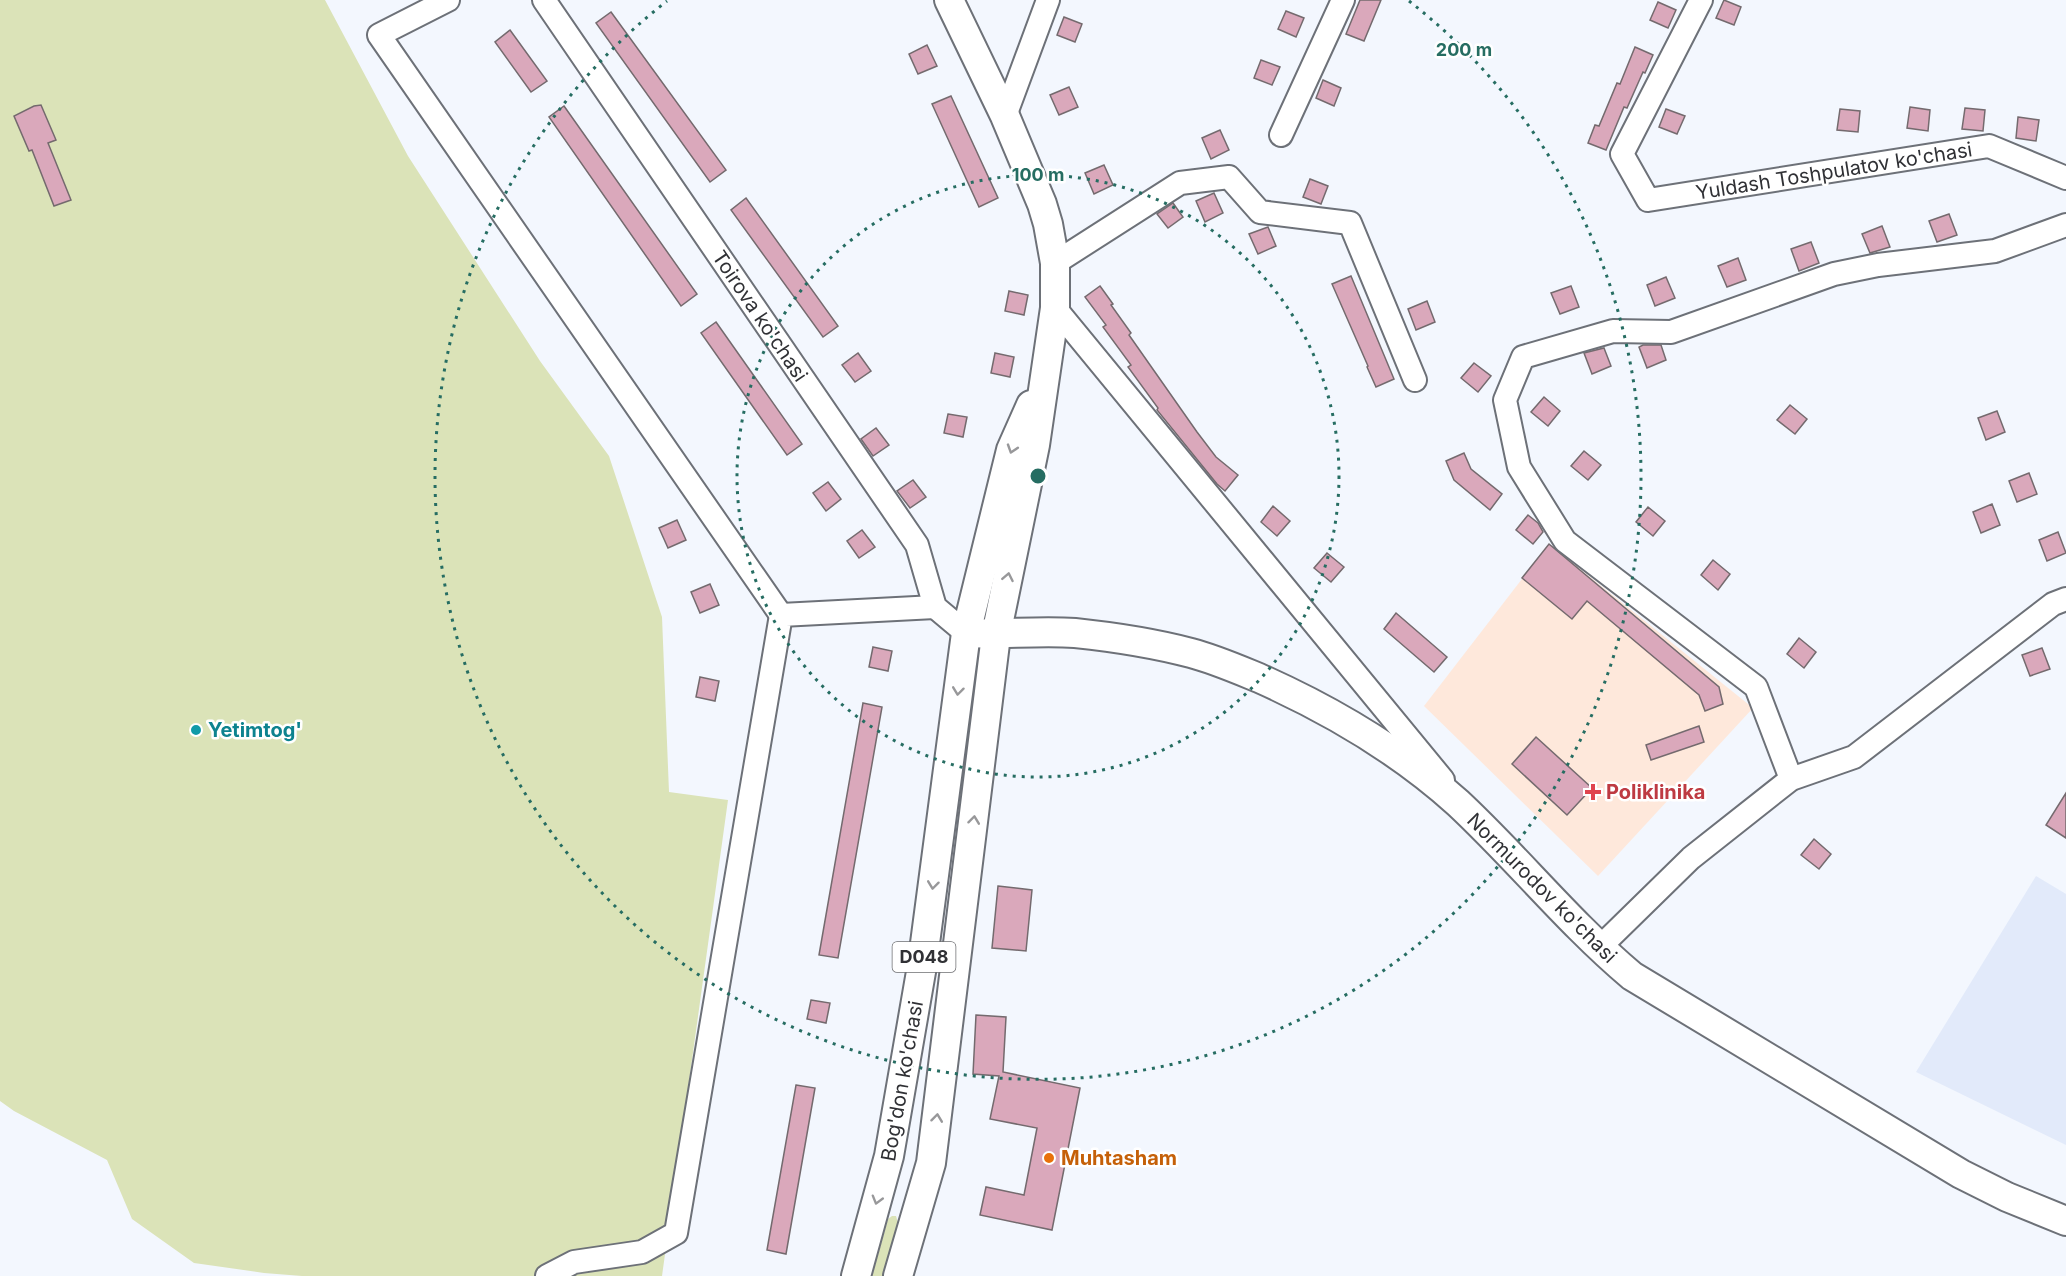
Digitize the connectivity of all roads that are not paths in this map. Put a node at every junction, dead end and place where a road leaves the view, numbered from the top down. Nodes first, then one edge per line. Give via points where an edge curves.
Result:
1 (448, 0) edge
2 (544, 0) edge
3 (949, 0) edge
4 (1048, 0) edge
5 (1343, 0) edge
6 (1701, 0) edge
7 (1005, 116) junction
8 (1281, 135) dead end
9 (2066, 178) edge
10 (2066, 225) edge
11 (1054, 262) junction
12 (1055, 308) junction
13 (1045, 376) junction
14 (1415, 380) dead end
15 (2066, 599) edge
16 (935, 607) junction
17 (781, 615) junction
18 (966, 633) junction
19 (996, 635) junction
20 (1791, 779) junction
21 (1478, 823) junction
22 (1599, 948) junction
23 (889, 1156) junction
24 (931, 1163) junction
25 (2066, 1221) edge
26 (548, 1276) edge
27 (856, 1276) edge
28 (898, 1276) edge

1 - 17 street via 379,35
2 - 16 street, Toirova ko'chasi via 917,545
3 - 7 main road, D048
4 - 7 street
5 - 8 street
6 - 9 street, Yuldash Toshpulatov ko'chasi via 1622,154 1648,200 1989,146
7 - 11 main road, D048 via 1042,204
10 - 20 street via 1995,251 1834,274 1671,332 1613,331 1523,357 1505,400 1519,467 1564,541 1756,687
11 - 12 main road, D048
11 - 14 street via 1180,183 1229,177 1260,212 1350,223
12 - 13 main road, D048
12 - 21 street
13 -> 18 main road, D048 via 1011,450
19 -> 13 main road, D048 via 1035,445
15 - 20 street via 2053,604 1854,757
16 - 17 street
16 - 18 street
17 - 26 street via 676,1233 642,1252 574,1262
18 - 19 main road, Normurodov ko'chasi
18 -> 23 main road, Bog'don ko'chasi / D048 via 922,966
19 - 21 main road, Normurodov ko'chasi via 1082,634 1174,649 1227,665 1296,696 1367,735 1428,779
24 -> 19 main road, Bog'don ko'chasi / D048
20 - 22 street via 1691,858
21 - 22 main road, Normurodov ko'chasi
22 - 25 main road, Normurodov ko'chasi via 1632,975 1961,1174
23 - 24 main road via 891,1167 907,1179 918,1178
23 -> 27 main road, Bog'don ko'chasi / D048
24 - 28 main road, Bog'don ko'chasi / D048

